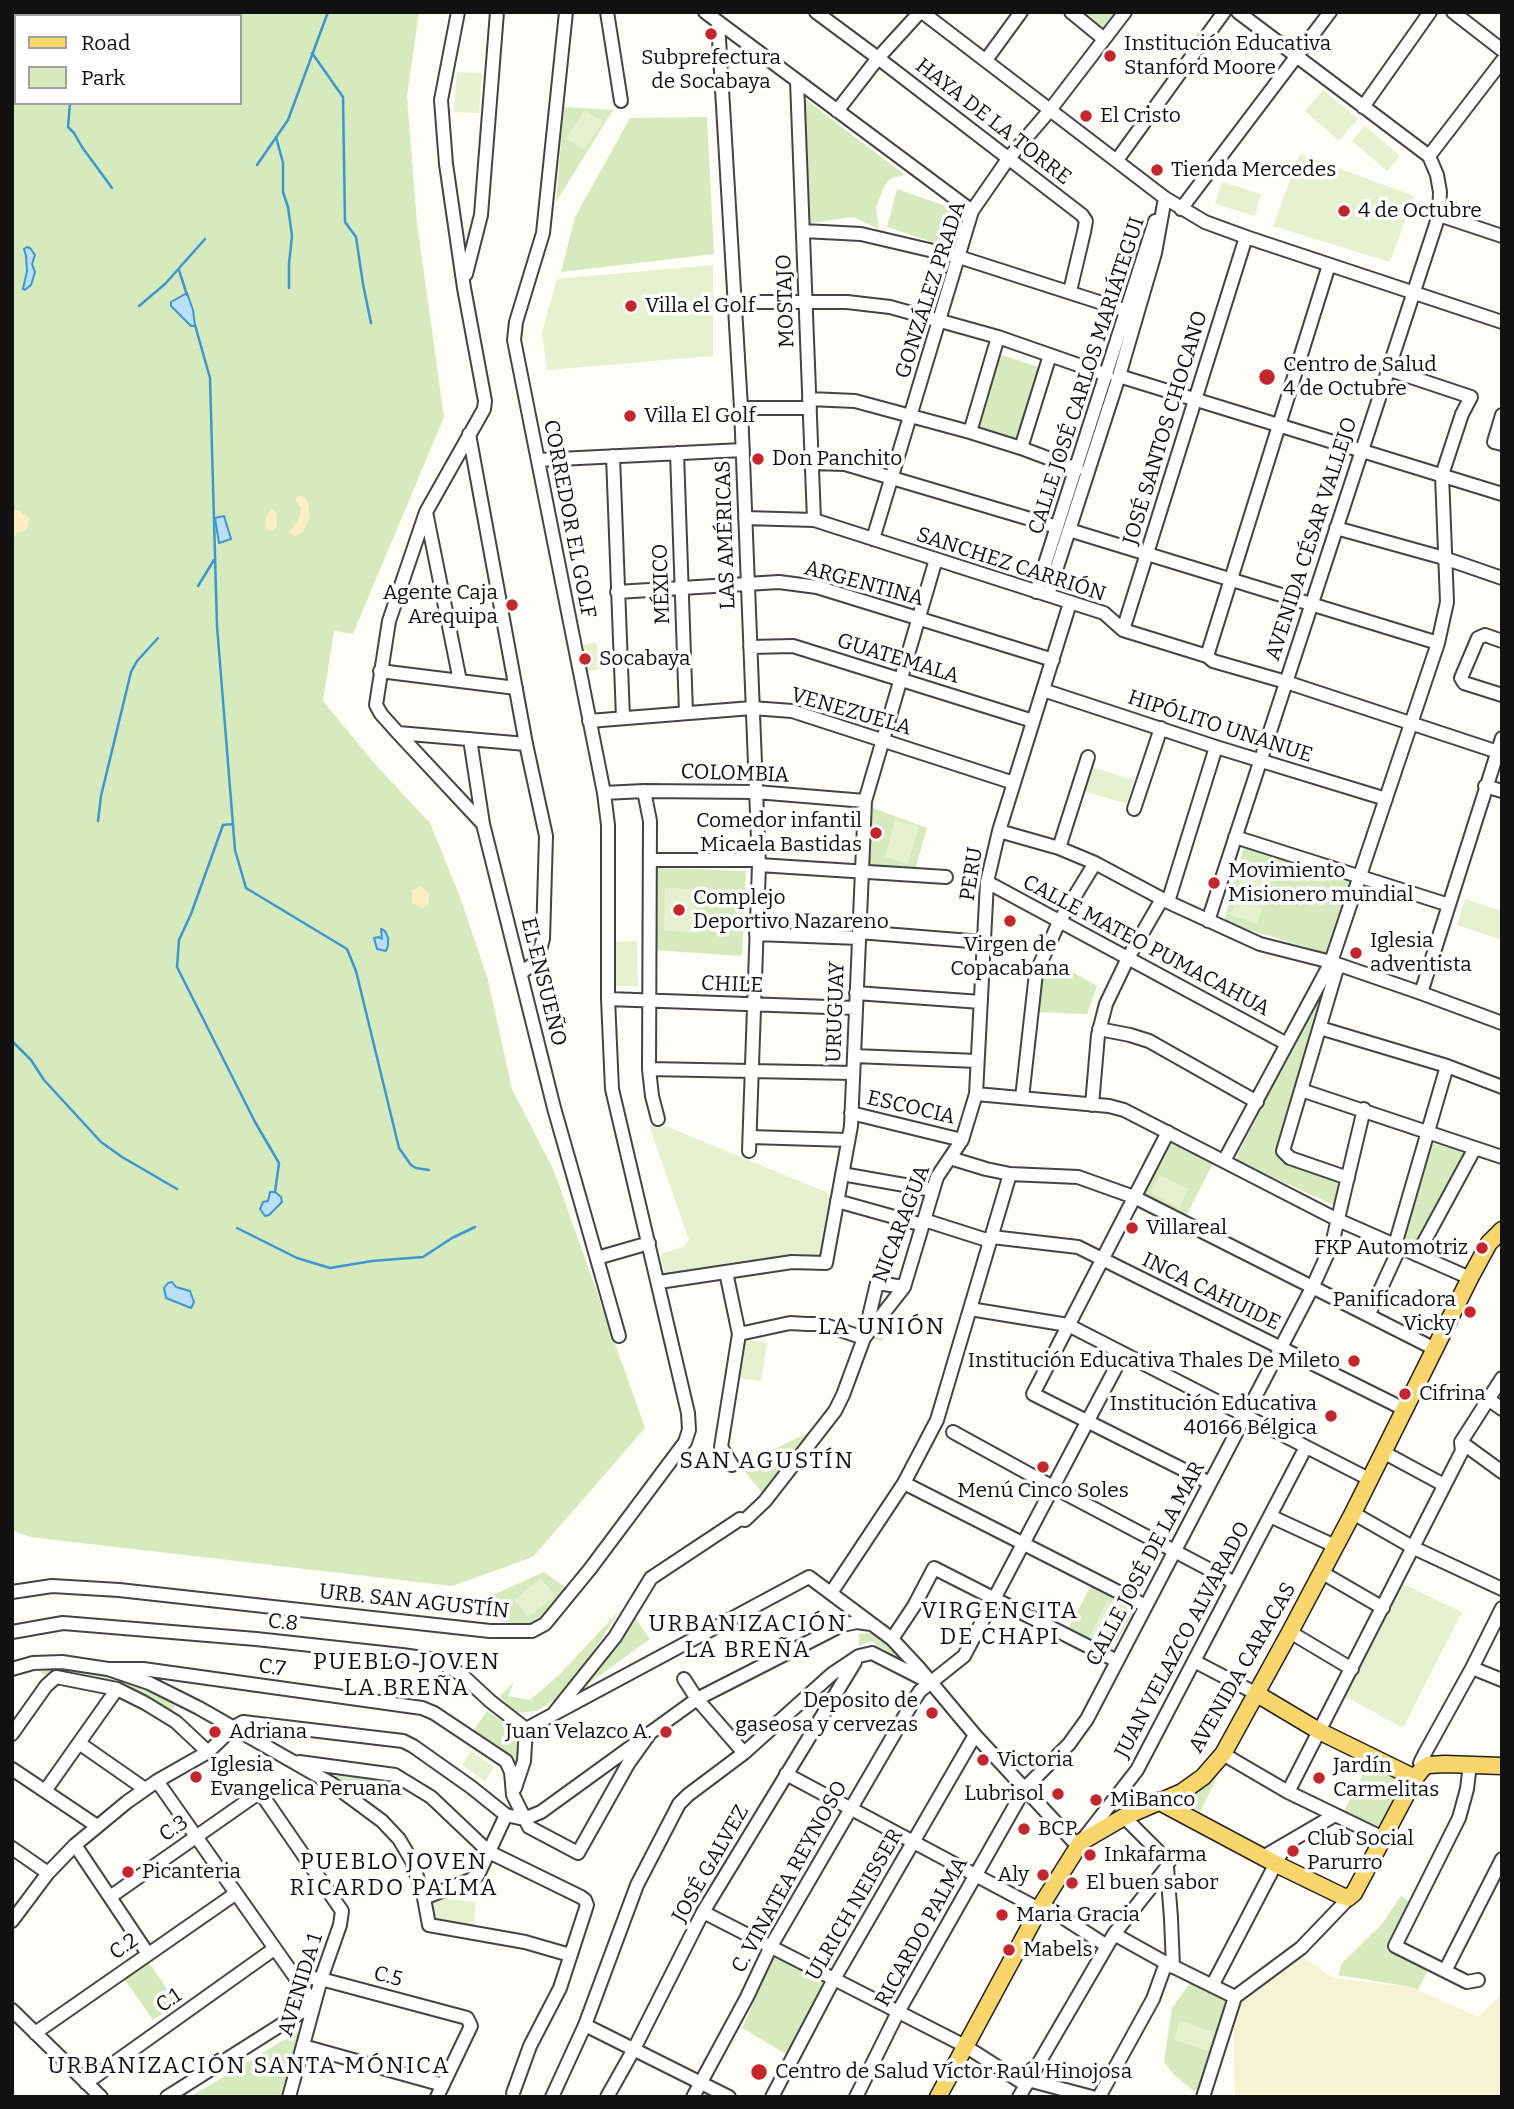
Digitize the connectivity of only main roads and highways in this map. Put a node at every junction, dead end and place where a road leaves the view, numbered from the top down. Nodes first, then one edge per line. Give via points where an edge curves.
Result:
1 (1501, 1230) edge
2 (1257, 1694) junction
3 (1502, 1766) edge
4 (1419, 1773) junction
5 (1158, 1801) junction
6 (938, 2097) edge

1 - 2 main road, AVENIDA CARACAS via 1470,1278
2 - 4 main road via 1319,1731
2 - 5 main road, AVENIDA CARACAS via 1223,1754 1203,1777
3 - 4 main road via 1436,1764
4 - 5 main road via 1350,1897
5 - 6 main road, AVENIDA CARACAS via 1081,1842 1041,1906

